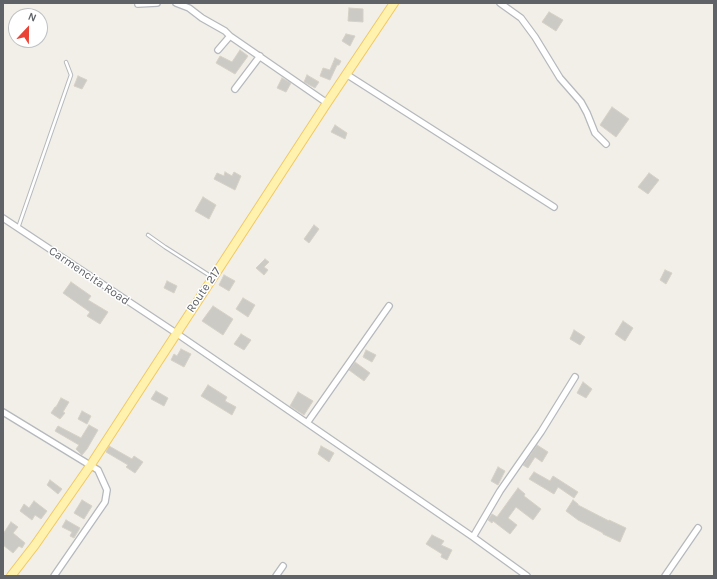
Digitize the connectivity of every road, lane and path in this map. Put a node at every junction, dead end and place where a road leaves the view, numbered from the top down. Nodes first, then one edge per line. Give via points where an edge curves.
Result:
1 (157, 3) edge
2 (176, 3) edge
3 (394, 3) edge
4 (500, 3) edge
5 (138, 4) edge
6 (230, 36) junction
7 (218, 50) dead end
8 (260, 56) junction
9 (66, 62) dead end
10 (346, 74) junction
11 (236, 89) dead end
12 (327, 103) junction
13 (606, 144) dead end
14 (554, 207) dead end
15 (3, 218) edge
16 (18, 228) junction
17 (148, 235) dead end
18 (213, 277) junction
19 (389, 306) dead end
20 (176, 333) junction
21 (575, 377) dead end
22 (3, 412) edge
23 (307, 423) junction
24 (90, 466) junction
25 (698, 528) dead end
26 (473, 537) junction
27 (283, 566) dead end
28 (11, 576) edge
29 (54, 576) edge
30 (276, 576) edge
31 (527, 576) edge
32 (665, 576) edge

1 - 5 street
2 - 6 street via 189,8
3 - 10 main road, Route 217
4 - 13 street via 525,22 560,78 581,102 595,133
6 - 7 street
6 - 8 street
8 - 11 street
8 - 12 street
9 - 16 lane via 71,75
10 - 12 main road, Route 217
10 - 14 street
12 - 18 main road, Route 217
15 - 16 street, Carmencita Road
16 - 20 street, Carmencita Road
17 - 18 lane
18 - 20 main road, Route 217
19 - 23 street
20 - 23 street, Carmencita Road
20 - 24 main road, Route 217
21 - 26 street
22 - 24 street
23 - 26 street, Carmencita Road
24 - 28 main road, Route 217
24 - 29 street via 98,470 107,490 105,502
25 - 32 street
26 - 31 street, Carmencita Road
27 - 30 street

